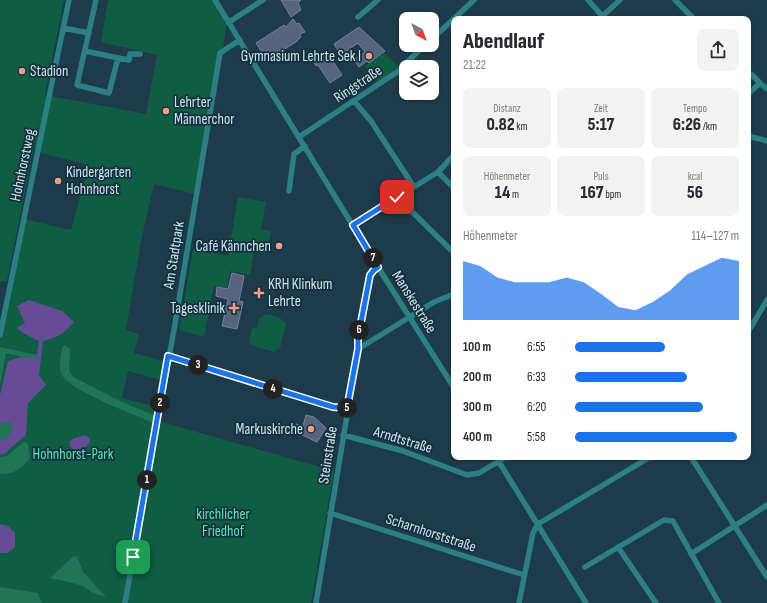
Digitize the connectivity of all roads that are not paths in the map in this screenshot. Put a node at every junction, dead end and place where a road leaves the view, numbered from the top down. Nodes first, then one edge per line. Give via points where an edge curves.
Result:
1 (69, 0) edge
2 (96, 0) edge
3 (215, 0) edge
4 (263, 0) edge
5 (378, 0) edge
6 (474, 0) edge
7 (588, 0) edge
8 (620, 0) edge
9 (675, 0) edge
10 (457, 16) edge
11 (600, 16) edge
12 (604, 16) edge
13 (691, 16) edge
14 (358, 17) dead end
15 (451, 21) edge
16 (229, 22) junction
17 (66, 29) junction
18 (89, 32) junction
19 (439, 32) edge
20 (240, 40) junction
21 (85, 51) junction
22 (418, 52) edge
23 (140, 54) dead end
24 (118, 58) junction
25 (751, 74) edge
26 (760, 83) junction
27 (767, 89) edge
28 (751, 91) edge
29 (354, 101) junction
30 (299, 137) junction
31 (751, 137) edge
32 (767, 141) edge
33 (305, 146) junction
34 (451, 158) edge
35 (438, 172) junction
36 (451, 185) edge
37 (414, 187) junction
38 (289, 191) dead end
39 (397, 197) junction
40 (353, 225) junction
41 (451, 250) edge
42 (378, 267) junction
43 (451, 295) edge
44 (767, 300) edge
45 (409, 317) junction
46 (751, 327) edge
47 (0, 335) edge
48 (358, 349) junction
49 (168, 356) junction
50 (451, 383) edge
51 (347, 408) junction
52 (343, 435) junction
53 (497, 460) edge
54 (499, 460) edge
55 (645, 460) edge
56 (693, 460) edge
57 (767, 505) edge
58 (330, 513) junction
59 (538, 524) junction
60 (734, 526) junction
61 (618, 547) junction
62 (691, 554) junction
63 (585, 566) dead end
64 (524, 575) junction
65 (767, 577) edge
66 (125, 603) edge
67 (316, 603) edge
68 (519, 603) edge
69 (586, 603) edge
70 (656, 603) edge
71 (719, 603) edge

1 - 17 street, Hohnhorstweg
2 - 18 street
3 - 16 street, Manskestraße
4 - 16 street
5 - 14 street
6 - 10 street
7 - 11 street
8 - 12 street
9 - 13 street
15 - 19 street
16 - 20 street, Manskestraße
17 - 18 street
17 - 47 street, Hohnhorstweg
18 - 21 street
20 - 30 street, Manskestraße
20 - 49 street, Am Stadtpark via 220,53
21 - 24 street
21 - 24 street via 77,86 109,94
22 - 29 street, Ringstraße via 400,70
23 - 24 street via 130,54 129,60
25 - 26 street
26 - 27 street
26 - 28 street
29 - 30 street, Ringstraße
29 - 37 street via 371,121
30 - 33 street, Manskestraße
31 - 32 street
33 - 38 street via 294,154
33 - 40 street, Manskestraße
34 - 35 street
35 - 36 street
35 - 37 street
37 - 39 street
39 - 40 street
39 - 41 street
40 - 42 street, Manskestraße
42 - 45 street, Manskestraße
42 - 48 street, Steinstraße via 370,275
43 - 45 street
44 - 46 street
45 - 48 street
45 - 50 street, Manskestraße
48 - 51 street, Steinstraße
49 - 51 street via 333,407
49 - 66 street, Am Stadtpark
51 - 52 street, Steinstraße
52 - 53 street, Arndtstraße via 403,451 468,474 479,474
52 - 58 street, Steinstraße
54 - 59 street
55 - 59 street
56 - 60 street
57 - 60 street
58 - 64 street, Scharnhorststraße
58 - 67 street, Steinstraße
59 - 64 street via 533,533
59 - 69 street
60 - 62 street
60 - 65 street
61 - 62 street via 664,520 673,521
61 - 63 street
61 - 70 street
62 - 71 street
64 - 68 street

